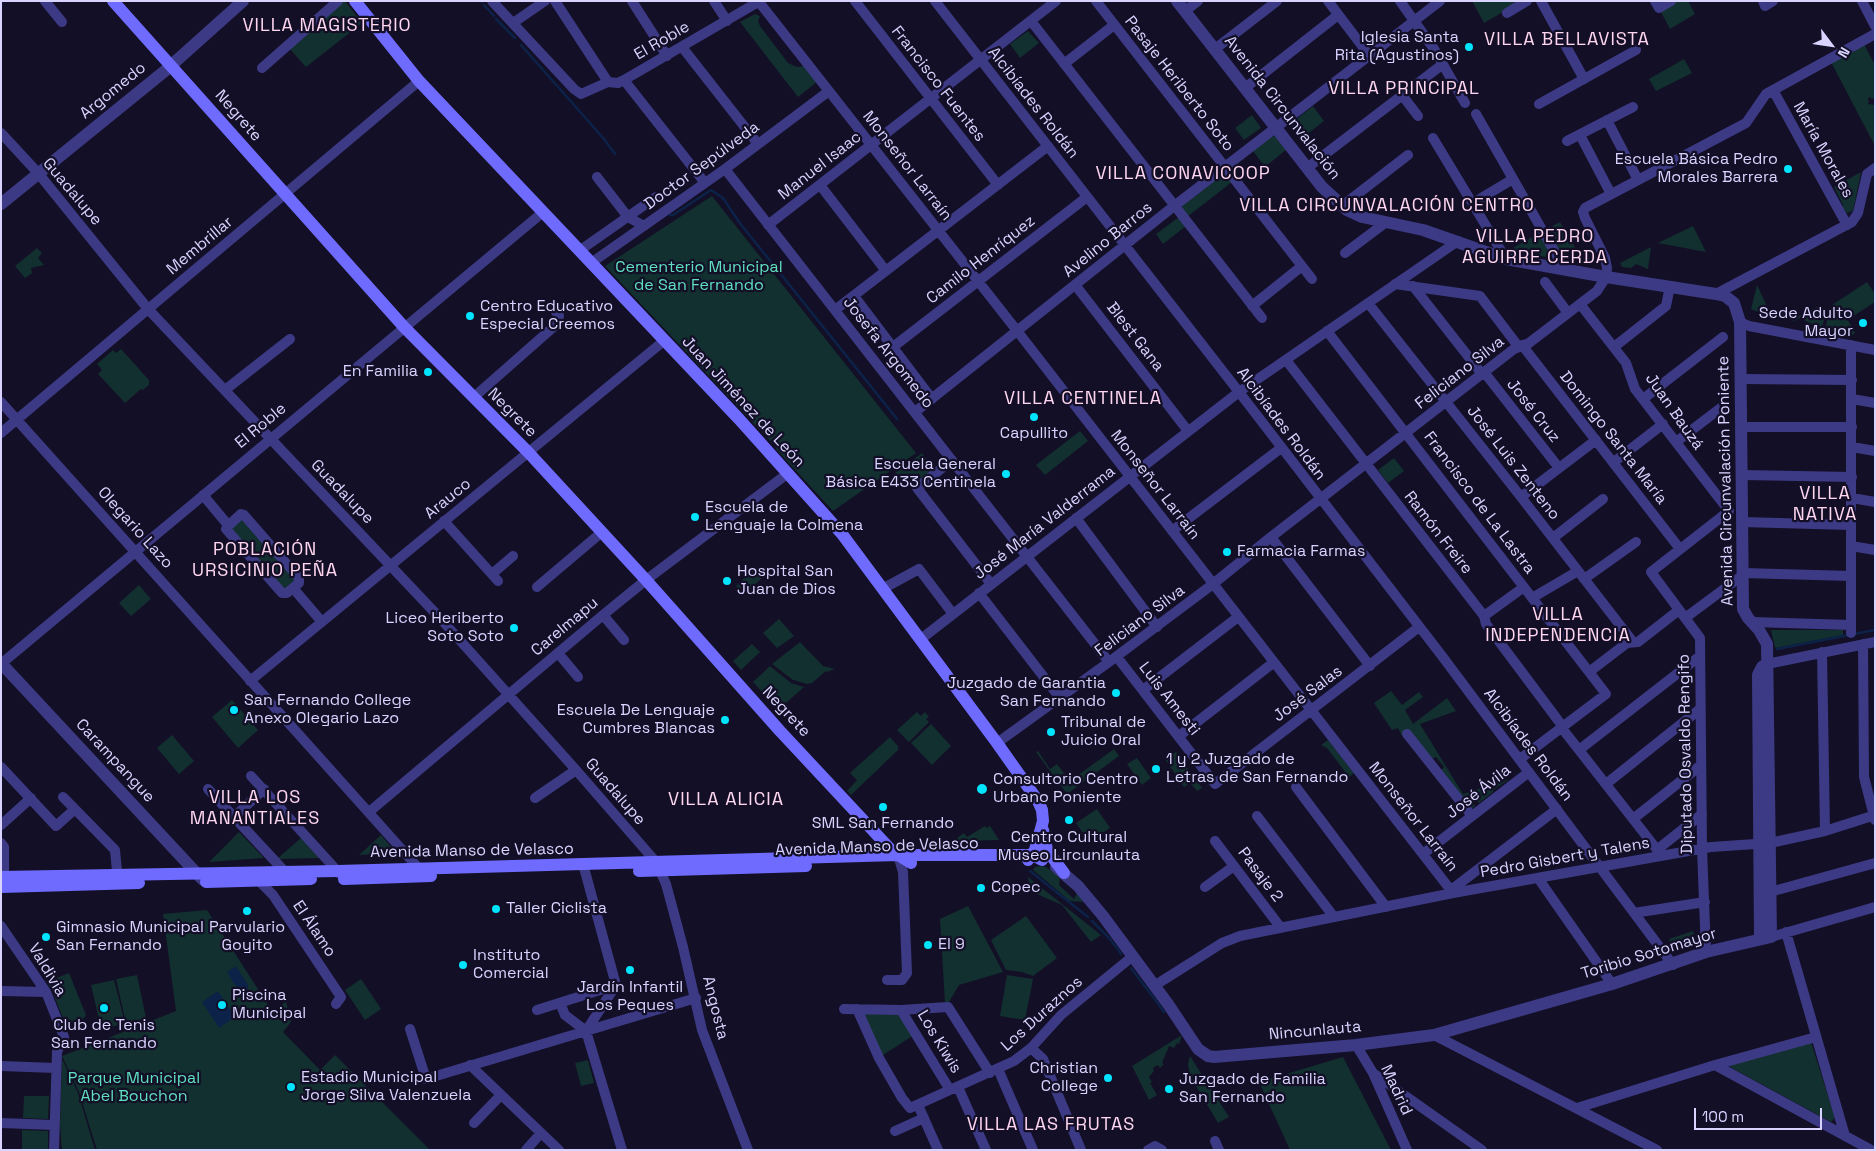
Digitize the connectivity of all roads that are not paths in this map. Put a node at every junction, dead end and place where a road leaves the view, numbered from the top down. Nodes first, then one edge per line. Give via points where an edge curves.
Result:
1 (45, 1) edge
2 (113, 1) edge
3 (243, 1) edge
4 (338, 1) edge
5 (355, 1) edge
6 (492, 1) edge
7 (545, 1) edge
8 (555, 1) edge
9 (632, 1) edge
10 (714, 1) edge
11 (855, 1) edge
12 (935, 1) edge
13 (1056, 1) edge
14 (1096, 1) edge
15 (1198, 1) edge
16 (1277, 1) edge
17 (1328, 1) edge
18 (1400, 1) edge
19 (1440, 1) edge
20 (1527, 1) edge
21 (1541, 1) edge
22 (1671, 1) edge
23 (1862, 1) edge
24 (760, 2) edge
25 (1657, 5) edge
26 (1181, 6) edge
27 (1507, 13) dead end
28 (1338, 15) junction
29 (1414, 20) junction
30 (727, 21) junction
31 (1031, 21) junction
32 (62, 22) dead end
33 (513, 22) junction
34 (1114, 25) junction
35 (1875, 26) edge
36 (1875, 34) edge
37 (682, 46) junction
38 (1215, 49) junction
39 (1636, 50) dead end
40 (1370, 55) junction
41 (666, 56) junction
42 (981, 61) junction
43 (1064, 64) junction
44 (1443, 64) junction
45 (171, 65) junction
46 (262, 68) dead end
47 (1584, 79) junction
48 (624, 80) junction
49 (419, 81) junction
50 (608, 82) junction
51 (1245, 88) junction
52 (1773, 90) junction
53 (829, 91) junction
54 (1402, 95) junction
55 (931, 99) junction
56 (1465, 103) dead end
57 (1539, 104) dead end
58 (1633, 107) dead end
59 (1476, 114) dead end
60 (1418, 116) dead end
61 (1607, 120) junction
62 (1276, 128) junction
63 (1, 133) edge
64 (1580, 134) junction
65 (1433, 138) dead end
66 (1567, 141) dead end
67 (758, 144) junction
68 (871, 145) junction
69 (1048, 146) junction
70 (1408, 155) dead end
71 (1225, 167) junction
72 (1307, 168) junction
73 (1875, 168) edge
74 (725, 169) junction
75 (38, 173) junction
76 (597, 177) dead end
77 (1513, 179) junction
78 (1638, 180) junction
79 (704, 183) junction
80 (820, 185) junction
81 (998, 185) junction
82 (284, 194) junction
83 (1611, 194) junction
84 (656, 197) dead end
85 (1087, 197) junction
86 (1473, 203) junction
87 (1, 204) edge
88 (1175, 206) junction
89 (1342, 206) junction
90 (542, 213) junction
91 (628, 217) junction
92 (1385, 223) junction
93 (768, 225) junction
94 (1847, 225) junction
95 (644, 226) junction
96 (938, 231) junction
97 (1458, 241) junction
98 (1125, 246) junction
99 (579, 251) junction
100 (1345, 253) dead end
101 (1506, 259) junction
102 (591, 263) junction
103 (1302, 266) junction
104 (1565, 270) junction
105 (886, 271) junction
106 (1606, 277) junction
107 (1312, 279) dead end
108 (978, 282) junction
109 (1545, 282) dead end
110 (1395, 284) junction
111 (1076, 286) junction
112 (1414, 286) junction
113 (1670, 286) junction
114 (1720, 295) junction
115 (854, 296) junction
116 (1368, 303) junction
117 (1580, 304) junction
118 (1252, 306) junction
119 (148, 309) junction
120 (835, 310) junction
121 (556, 312) dead end
122 (1568, 313) junction
123 (1262, 318) dead end
124 (1740, 322) junction
125 (404, 327) junction
126 (1327, 331) junction
127 (1018, 332) junction
128 (1723, 337) dead end
129 (290, 339) dead end
130 (665, 340) junction
131 (1851, 345) junction
132 (1520, 346) junction
133 (1614, 347) junction
134 (893, 348) junction
135 (1875, 350) edge
136 (1286, 360) junction
137 (1483, 373) junction
138 (1741, 379) junction
139 (1852, 380) junction
140 (225, 390) junction
141 (1239, 392) junction
142 (474, 397) junction
143 (932, 399) junction
144 (1643, 399) junction
145 (1852, 399) junction
146 (1, 402) edge
147 (1446, 402) junction
148 (1875, 403) edge
149 (1722, 408) dead end
150 (914, 412) junction
151 (17, 420) junction
152 (1662, 424) junction
153 (1741, 427) junction
154 (1852, 427) junction
155 (1188, 431) junction
156 (1, 433) edge
157 (1406, 433) junction
158 (270, 438) junction
159 (1596, 440) junction
160 (1676, 442) junction
161 (1852, 447) junction
162 (1281, 448) junction
163 (1875, 451) edge
164 (528, 452) junction
165 (952, 460) junction
166 (1614, 462) junction
167 (1365, 465) junction
168 (1559, 468) junction
169 (787, 474) junction
170 (1742, 475) junction
171 (1130, 476) junction
172 (1852, 477) junction
173 (203, 495) junction
174 (1521, 497) junction
175 (1852, 498) junction
176 (1320, 499) junction
177 (1603, 499) dead end
178 (1875, 502) edge
179 (1729, 511) junction
180 (1742, 516) junction
181 (1076, 518) junction
182 (444, 521) junction
183 (228, 525) junction
184 (1851, 525) junction
185 (1172, 531) junction
186 (602, 532) junction
187 (1271, 537) junction
188 (1552, 538) junction
189 (1636, 542) dead end
190 (1851, 546) junction
191 (1680, 549) junction
192 (1875, 550) edge
193 (136, 551) junction
194 (512, 556) dead end
195 (1027, 556) junction
196 (391, 566) junction
197 (1743, 574) junction
198 (1581, 575) junction
199 (1851, 576) junction
200 (646, 580) junction
201 (991, 584) junction
202 (1213, 584) junction
203 (537, 587) dead end
204 (1524, 587) junction
205 (293, 588) junction
206 (884, 588) junction
207 (979, 593) junction
208 (1532, 598) junction
209 (953, 614) junction
210 (1682, 614) junction
211 (604, 615) junction
212 (1484, 616) junction
213 (1238, 617) junction
214 (322, 622) junction
215 (1752, 622) junction
216 (1156, 627) junction
217 (1419, 627) junction
218 (921, 639) junction
219 (624, 640) dead end
220 (1633, 642) junction
221 (1875, 642) edge
222 (1863, 644) junction
223 (1822, 652) junction
224 (558, 653) junction
225 (1700, 656) junction
226 (1113, 659) junction
227 (1273, 663) junction
228 (2, 664) edge
229 (1767, 664) junction
230 (1370, 666) junction
231 (1589, 672) junction
232 (578, 677) dead end
233 (250, 681) junction
234 (1143, 690) junction
235 (1870, 690) edge
236 (509, 694) junction
237 (1060, 698) junction
238 (1700, 710) junction
239 (1310, 711) junction
240 (1562, 727) junction
241 (1407, 734) dead end
242 (1178, 736) junction
243 (997, 743) junction
244 (1579, 750) junction
245 (1520, 759) junction
246 (1701, 765) junction
247 (1, 767) edge
248 (576, 770) junction
249 (1529, 772) junction
250 (251, 776) dead end
251 (1215, 784) joint
252 (1606, 784) junction
253 (1296, 787) dead end
254 (208, 789) dead end
255 (264, 789) junction
256 (63, 797) dead end
257 (31, 798) junction
258 (535, 798) dead end
259 (75, 809) junction
260 (1557, 809) junction
261 (369, 812) junction
262 (1702, 814) junction
263 (1257, 816) dead end
264 (1472, 816) junction
265 (234, 817) junction
266 (1874, 817) edge
267 (1634, 819) junction
268 (1043, 822) junction
269 (1, 825) edge
270 (1826, 831) junction
271 (1214, 841) dead end
272 (1, 843) edge
273 (1765, 844) junction
274 (1702, 849) junction
275 (1660, 852) junction
276 (1423, 854) junction
277 (897, 857) junction
278 (1034, 858) junction
279 (1875, 863) edge
280 (659, 866) junction
281 (1234, 866) junction
282 (1600, 867) junction
283 (584, 868) junction
284 (422, 872) junction
285 (1064, 873) junction
286 (288, 875) junction
287 (342, 875) junction
288 (258, 876) junction
289 (201, 878) junction
290 (1538, 878) junction
291 (118, 879) junction
292 (3, 882) edge
293 (1205, 887) dead end
294 (1452, 892) junction
295 (1770, 892) junction
296 (1705, 902) junction
297 (1386, 907) junction
298 (1875, 907) edge
299 (1634, 913) junction
300 (1334, 917) junction
301 (1, 926) edge
302 (1281, 928) junction
303 (1786, 932) junction
304 (1765, 938) junction
305 (1706, 952) junction
306 (1133, 956) junction
307 (1672, 965) junction
308 (888, 980) dead end
309 (1612, 984) junction
310 (616, 985) junction
311 (1154, 986) junction
312 (1, 991) edge
313 (46, 992) junction
314 (696, 998) junction
315 (560, 1003) junction
316 (336, 1004) dead end
317 (844, 1009) dead end
318 (858, 1009) junction
319 (537, 1010) dead end
320 (901, 1010) junction
321 (410, 1029) dead end
322 (586, 1031) junction
323 (1434, 1035) junction
324 (1816, 1037) junction
325 (1356, 1045) junction
326 (1031, 1048) junction
327 (1715, 1065) junction
328 (1, 1066) edge
329 (470, 1066) junction
330 (56, 1068) junction
331 (994, 1071) junction
332 (1373, 1073) junction
333 (954, 1088) junction
334 (501, 1095) junction
335 (914, 1106) junction
336 (1578, 1108) junction
337 (924, 1118) junction
338 (1, 1123) edge
339 (54, 1124) junction
340 (474, 1124) dead end
341 (896, 1131) dead end
342 (541, 1133) junction
343 (1845, 1136) junction
344 (54, 1150) edge
345 (526, 1150) edge
346 (559, 1150) edge
347 (622, 1150) edge
348 (748, 1150) edge
349 (938, 1150) edge
350 (986, 1150) edge
351 (1033, 1150) edge
352 (1082, 1150) edge
353 (1148, 1150) edge
354 (1162, 1150) edge
355 (1407, 1150) edge
356 (1482, 1150) edge
357 (1657, 1150) edge
358 (1872, 1150) edge

1 - 32 street
2 - 45 main road, Negrete
3 - 45 street, Argomedo
4 - 46 street
5 - 49 main road, Juan Jiménez de León
6 - 33 street
7 - 33 street
8 - 50 street
9 - 41 street
10 - 30 street
11 - 55 street, Francisco Fuentes
12 - 42 street, Alcibíades Roldán
13 - 31 street, Manuel Isaac
14 - 34 street, Pasaje Heriberto Soto
15 - 26 street
16 - 38 street
17 - 28 street
18 - 29 street
19 - 29 street, Avelino Barros
20 - 27 street
21 - 47 street
22 - 25 street
23 - 35 street
24 - 30 street, El Roble
24 - 53 street, Monseñor Larraín
26 - 38 street, Avenida Circunvalación
28 - 40 street
28 - 51 street
29 - 40 street, Avelino Barros
29 - 44 street
30 - 37 street, El Roble
31 - 42 street, Manuel Isaac
31 - 43 street
33 - 50 street, El Roble via 577,92 583,94
34 - 43 street
34 - 71 street, Pasaje Heriberto Soto
36 - 52 street
37 - 41 street, El Roble
37 - 67 street
38 - 51 street, Avenida Circunvalación
39 - 47 street
40 - 62 street, Avelino Barros
41 - 48 street, El Roble
42 - 55 street, Manuel Isaac
42 - 69 street, Alcibíades Roldán
43 - 88 street
44 - 54 street
44 - 56 street
45 - 75 street, Argomedo
45 - 82 main road, Negrete
47 - 57 street
48 - 50 street, El Roble
48 - 79 street
49 - 82 street, Membrillar
49 - 90 main road, Juan Jiménez de León
51 - 62 street, Avenida Circunvalación
52 - 78 street via 1762,97 1746,123
52 - 94 street, María Morales
53 - 67 street, Doctor Sepúlveda
53 - 68 street, Monseñor Larraín
54 - 60 street
54 - 72 street
55 - 68 street, Manuel Isaac
55 - 81 street, Francisco Fuentes
58 - 61 street
59 - 77 street
61 - 64 street
61 - 78 street
62 - 71 street, Avelino Barros
62 - 72 street, Avenida Circunvalación
63 - 75 street, Guadalupe
64 - 66 street
64 - 83 street
65 - 86 street
67 - 74 street, Doctor Sepúlveda
68 - 80 street, Manuel Isaac
68 - 96 street, Monseñor Larraín
69 - 81 street
69 - 85 street, Alcibíades Roldán
70 - 89 street
71 - 88 street, Avelino Barros
71 - 103 street, Pasaje Heriberto Soto
72 - 89 street, Avenida Circunvalación
73 - 94 street via 1867,174 1858,213
74 - 79 street, Doctor Sepúlveda
74 - 93 street, Josefa Argomedo
75 - 87 street, Argomedo
75 - 119 street, Guadalupe
76 - 91 street
77 - 86 street
77 - 104 street
78 - 83 street
79 - 95 street, Doctor Sepúlveda
80 - 93 street, Manuel Isaac
80 - 105 street
81 - 96 street
82 - 119 street, Membrillar
82 - 125 main road, Negrete
83 - 106 street via 1583,212 1605,258
84 - 91 street
85 - 98 street, Alcibíades Roldán
85 - 108 street, Camilo Henríquez
86 - 101 street
88 - 98 street, Avelino Barros
88 - 118 street
89 - 92 street, Avenida Circunvalación via 1362,217
90 - 99 main road, Juan Jiménez de León
90 - 125 street, El Roble
91 - 95 street
91 - 99 street
92 - 97 street, Avenida Circunvalación via 1424,230
92 - 100 street
93 - 120 street, Josefa Argomedo
94 - 114 street
95 - 102 street, Doctor Sepúlveda
96 - 105 street
96 - 108 street, Monseñor Larraín
97 - 101 street, Avenida Circunvalación
97 - 110 street, José María Valderrama
98 - 111 street, Avelino Barros
98 - 141 street, Alcibíades Roldán
99 - 102 main road, Juan Jiménez de León
101 - 104 street, Avenida Circunvalación
102 - 130 main road, Juan Jiménez de León
103 - 107 street, Pasaje Heriberto Soto
103 - 118 street
104 - 106 street, Avenida Circunvalación
105 - 115 street
106 - 113 street, Avenida Circunvalación
106 - 117 street, Feliciano Silva via 1597,291
108 - 127 street, Monseñor Larraín
108 - 134 street, Camilo Henríquez
109 - 122 street
110 - 112 street, Domingo Santa María
110 - 116 street, José María Valderrama
111 - 127 street, Avelino Barros
111 - 155 street, Blest Gana
112 - 132 street, Domingo Santa María via 1480,296
112 - 137 street, José Cruz
113 - 114 street, Avenida Circunvalación
113 - 133 street via 1666,306
114 - 124 street, Avenida Circunvalación Poniente via 1734,303
115 - 120 street
115 - 134 street
116 - 126 street, José María Valderrama
116 - 147 street, José Luis Zenteno
117 - 122 street, Feliciano Silva
117 - 133 street, Juan Bauzá
118 - 123 street
119 - 140 street, Guadalupe
119 - 151 street, Membrillar
120 - 150 street, Josefa Argomedo
121 - 142 street via 558,323
122 - 132 street, Feliciano Silva via 1529,343
124 - 131 street
124 - 138 street, Avenida Circunvalación Poniente
125 - 142 main road, Negrete
125 - 158 street, El Roble
126 - 136 street, José María Valderrama
126 - 157 street, Francisco de La Lastra
127 - 143 street, Avelino Barros
127 - 171 street, Monseñor Larraín
128 - 144 street
129 - 140 street
130 - 164 street, Arauco
130 - 169 main road, Juan Jiménez de León
131 - 135 street
131 - 139 street
132 - 137 street, Feliciano Silva
132 - 159 street, Domingo Santa María
133 - 144 street, Juan Bauzá via 1629,368 1635,389
134 - 143 street
136 - 141 street, José María Valderrama
136 - 167 street, Ramón Freire
137 - 147 street, Feliciano Silva
137 - 168 street, José Cruz
138 - 139 street
138 - 153 street, Avenida Circunvalación Poniente
139 - 145 street
140 - 158 street, Guadalupe
141 - 155 street, José María Valderrama
141 - 162 street, Alcibíades Roldán
142 - 164 main road, Negrete
143 - 150 street, Avelino Barros
144 - 152 street, Juan Bauzá
145 - 148 street
145 - 154 street
146 - 151 street, Olegario Lazo
147 - 157 street, Feliciano Silva
147 - 174 street, José Luis Zenteno
149 - 160 street
150 - 165 street, Josefa Argomedo
151 - 156 street, Membrillar
151 - 193 street, Olegario Lazo
152 - 160 street, Juan Bauzá
152 - 166 street
153 - 154 street
153 - 170 street, Avenida Circunvalación Poniente
154 - 161 street
155 - 171 street, José María Valderrama
157 - 167 street, Feliciano Silva
157 - 204 street, Francisco de La Lastra
158 - 173 street, El Roble
158 - 196 street, Guadalupe
159 - 166 street, Domingo Santa María
159 - 168 street
160 - 179 street, Juan Bauzá
161 - 163 street
161 - 172 street
162 - 176 street, Alcibíades Roldán
162 - 185 street
164 - 182 street, Arauco
164 - 186 main road, Negrete
165 - 195 street, Josefa Argomedo
165 - 201 street via 917,488
166 - 191 street, Domingo Santa María
167 - 176 street, Feliciano Silva
167 - 212 street, Ramón Freire
168 - 174 street
169 - 200 street, Carelmapu
169 - 206 main road, Juan Jiménez de León via 842,534
170 - 172 street
170 - 180 street, Avenida Circunvalación Poniente
171 - 181 street, José María Valderrama
171 - 185 street, Monseñor Larraín
172 - 175 street
173 - 183 street
173 - 193 street, El Roble
174 - 188 street, José Luis Zenteno
175 - 178 street
175 - 184 street
176 - 187 street, Feliciano Silva
176 - 217 street, Alcibíades Roldán
177 - 188 street
179 - 180 street
179 - 191 street
180 - 184 street
180 - 197 street, Avenida Circunvalación Poniente
181 - 195 street, José María Valderrama
181 - 216 street
182 - 194 street via 495,577
182 - 196 street, Arauco
183 - 205 street via 226,529 282,593
183 - 205 street via 244,515 299,578 299,583
184 - 190 street
185 - 202 street, Monseñor Larraín
186 - 200 main road, Negrete
186 - 203 street
187 - 202 street, Feliciano Silva
187 - 230 street
188 - 198 street, José Luis Zenteno
189 - 198 street
190 - 192 street
190 - 199 street
191 - 210 street, Diputado Osvaldo Rengifo via 1650,572
193 - 228 street, El Roble
193 - 233 street, Olegario Lazo
195 - 201 street, José María Valderrama
195 - 226 street, Luis Amesti
196 - 214 street, Arauco
196 - 236 street, Guadalupe
197 - 199 street
197 - 210 street
197 - 215 street, Avenida Circunvalación Poniente via 1743,609
198 - 208 street
198 - 220 street, José Luis Zenteno
199 - 215 street via 1851,629
200 - 211 street, Carelmapu
200 - 277 main road, Negrete
201 - 207 street, José María Valderrama
202 - 213 street, Monseñor Larraín
202 - 216 street, Feliciano Silva
204 - 208 street, Francisco de La Lastra
204 - 212 street
205 - 214 street
206 - 209 street via 919,569
206 - 218 main road, Juan Jiménez de León
207 - 209 street, José María Valderrama
207 - 237 street
208 - 231 street, Francisco de La Lastra
209 - 218 street, José María Valderrama
210 - 220 street
210 - 225 street, Diputado Osvaldo Rengifo via 1700,638
211 - 219 street
211 - 224 street, Carelmapu
212 - 240 street, Ramón Freire via 1486,624
213 - 227 street, Monseñor Larraín
213 - 234 street
214 - 233 street, Arauco
215 - 229 street, Avenida Circunvalación Poniente via 1766,640
216 - 226 street, Feliciano Silva
217 - 230 street, José Salas
217 - 245 street, Alcibíades Roldán
218 - 243 main road, Juan Jiménez de León
220 - 231 street via 1627,643
221 - 222 street
222 - 223 street
222 - 235 street
223 - 229 street
223 - 270 street
224 - 232 street
224 - 236 street, Carelmapu
225 - 238 street, Diputado Osvaldo Rengifo
225 - 244 street
226 - 234 street, Luis Amesti
226 - 237 street, Feliciano Silva
227 - 239 street, Monseñor Larraín
227 - 242 street
228 - 289 street, Carampangue
229 - 273 street, Avenida Circunvalación Poniente
230 - 239 street, José Salas
231 - 240 street, Francisco de La Lastra via 1606,694
233 - 261 street, Olegario Lazo
234 - 242 street, Luis Amesti
235 - 266 street via 1864,777
236 - 248 street, Guadalupe
236 - 261 street, Carelmapu
237 - 243 street, Feliciano Silva
238 - 246 street, Diputado Osvaldo Rengifo
238 - 252 street
239 - 251 street, José Salas
239 - 276 street, Monseñor Larraín
240 - 244 street, Ramón Freire
240 - 245 street
241 - 264 street
242 - 251 street, Luis Amesti
243 - 268 main road, Juan Jiménez de León via 1038,801
244 - 252 street, Ramón Freire
245 - 249 street, Alcibíades Roldán
246 - 262 street, Diputado Osvaldo Rengifo
246 - 267 street
247 - 257 street
248 - 258 street
248 - 280 street, Guadalupe
249 - 260 street, Alcibíades Roldán
249 - 264 street, José Ávila
250 - 255 street
252 - 267 street, Ramón Freire
253 - 297 street
254 - 265 street
255 - 265 street
255 - 287 street
256 - 259 street
257 - 259 street via 56,826
257 - 269 street
259 - 291 street via 115,850
260 - 282 street, Alcibíades Roldán
260 - 294 street
261 - 284 street, Olegario Lazo
262 - 274 street, Diputado Osvaldo Rengifo
262 - 275 street
263 - 300 street
264 - 276 street, José Ávila
265 - 286 street
266 - 270 street, Pedro Gisbert y Talens
267 - 275 street, Ramón Freire
268 - 278 main road
268 - 285 main road, Juan Jiménez de León via 1047,850
270 - 273 street, Pedro Gisbert y Talens
271 - 281 street, Pasaje 2
272 - 292 street via 4,846
273 - 274 street, Pedro Gisbert y Talens
273 - 295 street, Avenida Circunvalación Poniente
273 - 304 street, Avenida Circunvalación Poniente
274 - 275 street, Pedro Gisbert y Talens
274 - 296 street, Diputado Osvaldo Rengifo
275 - 282 street, Pedro Gisbert y Talens
276 - 294 street, Monseñor Larraín
277 - 278 main road, Avenida Manso de Velasco
277 - 280 main road, Avenida Manso de Velasco
277 - 280 main road, Avenida Manso de Velasco
277 - 308 street via 904,886 907,974 902,980
278 - 285 street, Nincunlauta via 1052,864
279 - 295 street
280 - 283 main road, Avenida Manso de Velasco
280 - 314 street, Angosta
281 - 293 street
281 - 302 street, Pasaje 2
282 - 290 street, Pedro Gisbert y Talens
282 - 299 street, Alcibíades Roldán
283 - 284 main road, Avenida Manso de Velasco
283 - 310 street
284 - 287 main road, Avenida Manso de Velasco
285 - 306 street, Nincunlauta via 1091,901
286 - 287 main road, Avenida Manso de Velasco
286 - 288 main road, Avenida Manso de Velasco
288 - 289 main road, Avenida Manso de Velasco
288 - 316 street, El Álamo via 341,996
289 - 291 main road, Avenida Manso de Velasco
290 - 294 street, Pedro Gisbert y Talens
290 - 309 street
291 - 292 main road, Avenida Manso de Velasco
294 - 297 street, Pedro Gisbert y Talens
295 - 304 street, Avenida Circunvalación Poniente
296 - 299 street
296 - 305 street, Diputado Osvaldo Rengifo
297 - 300 street, Pedro Gisbert y Talens
298 - 303 street, Toribio Sotomayor
299 - 307 street, Alcibíades Roldán
300 - 302 street, Pedro Gisbert y Talens
301 - 313 street, Valdivia
302 - 311 street, Pedro Gisbert y Talens via 1230,939
303 - 304 street, Toribio Sotomayor
303 - 324 street
304 - 305 street, Toribio Sotomayor
305 - 307 street, Toribio Sotomayor
306 - 311 street, Nincunlauta
306 - 326 street, Los Duraznos via 1061,1015
307 - 309 street, Toribio Sotomayor
309 - 323 street, Toribio Sotomayor
310 - 315 street
310 - 322 street
311 - 325 street, Nincunlauta via 1198,1049 1208,1056
312 - 313 street
313 - 330 street, Valdivia via 64,1037 57,1052
314 - 322 street
314 - 348 street, Angosta via 702,1030
315 - 319 street
315 - 322 street via 565,1015
317 - 318 street
318 - 320 street
318 - 335 street via 879,1058 902,1098
320 - 331 street via 948,1007
320 - 333 street, Los Kiwis
321 - 329 street via 426,1079
322 - 329 street
322 - 347 street
323 - 325 street, Nincunlauta
323 - 336 street
324 - 327 street
324 - 343 street
325 - 332 street, Madrid
326 - 331 street, Los Duraznos
326 - 352 street via 1043,1059
327 - 336 street
327 - 343 street
328 - 330 street
329 - 334 street
330 - 339 street, Valdivia
331 - 333 street, Los Duraznos
331 - 351 street
332 - 355 street, Madrid
332 - 356 street
333 - 335 street, Los Duraznos
333 - 350 street, Los Kiwis
334 - 340 street
334 - 342 street
335 - 337 street
336 - 357 street
337 - 341 street
337 - 349 street
338 - 339 street
339 - 344 street, Valdivia
342 - 345 street
342 - 346 street
343 - 358 street
353 - 354 street via 1155,1146

